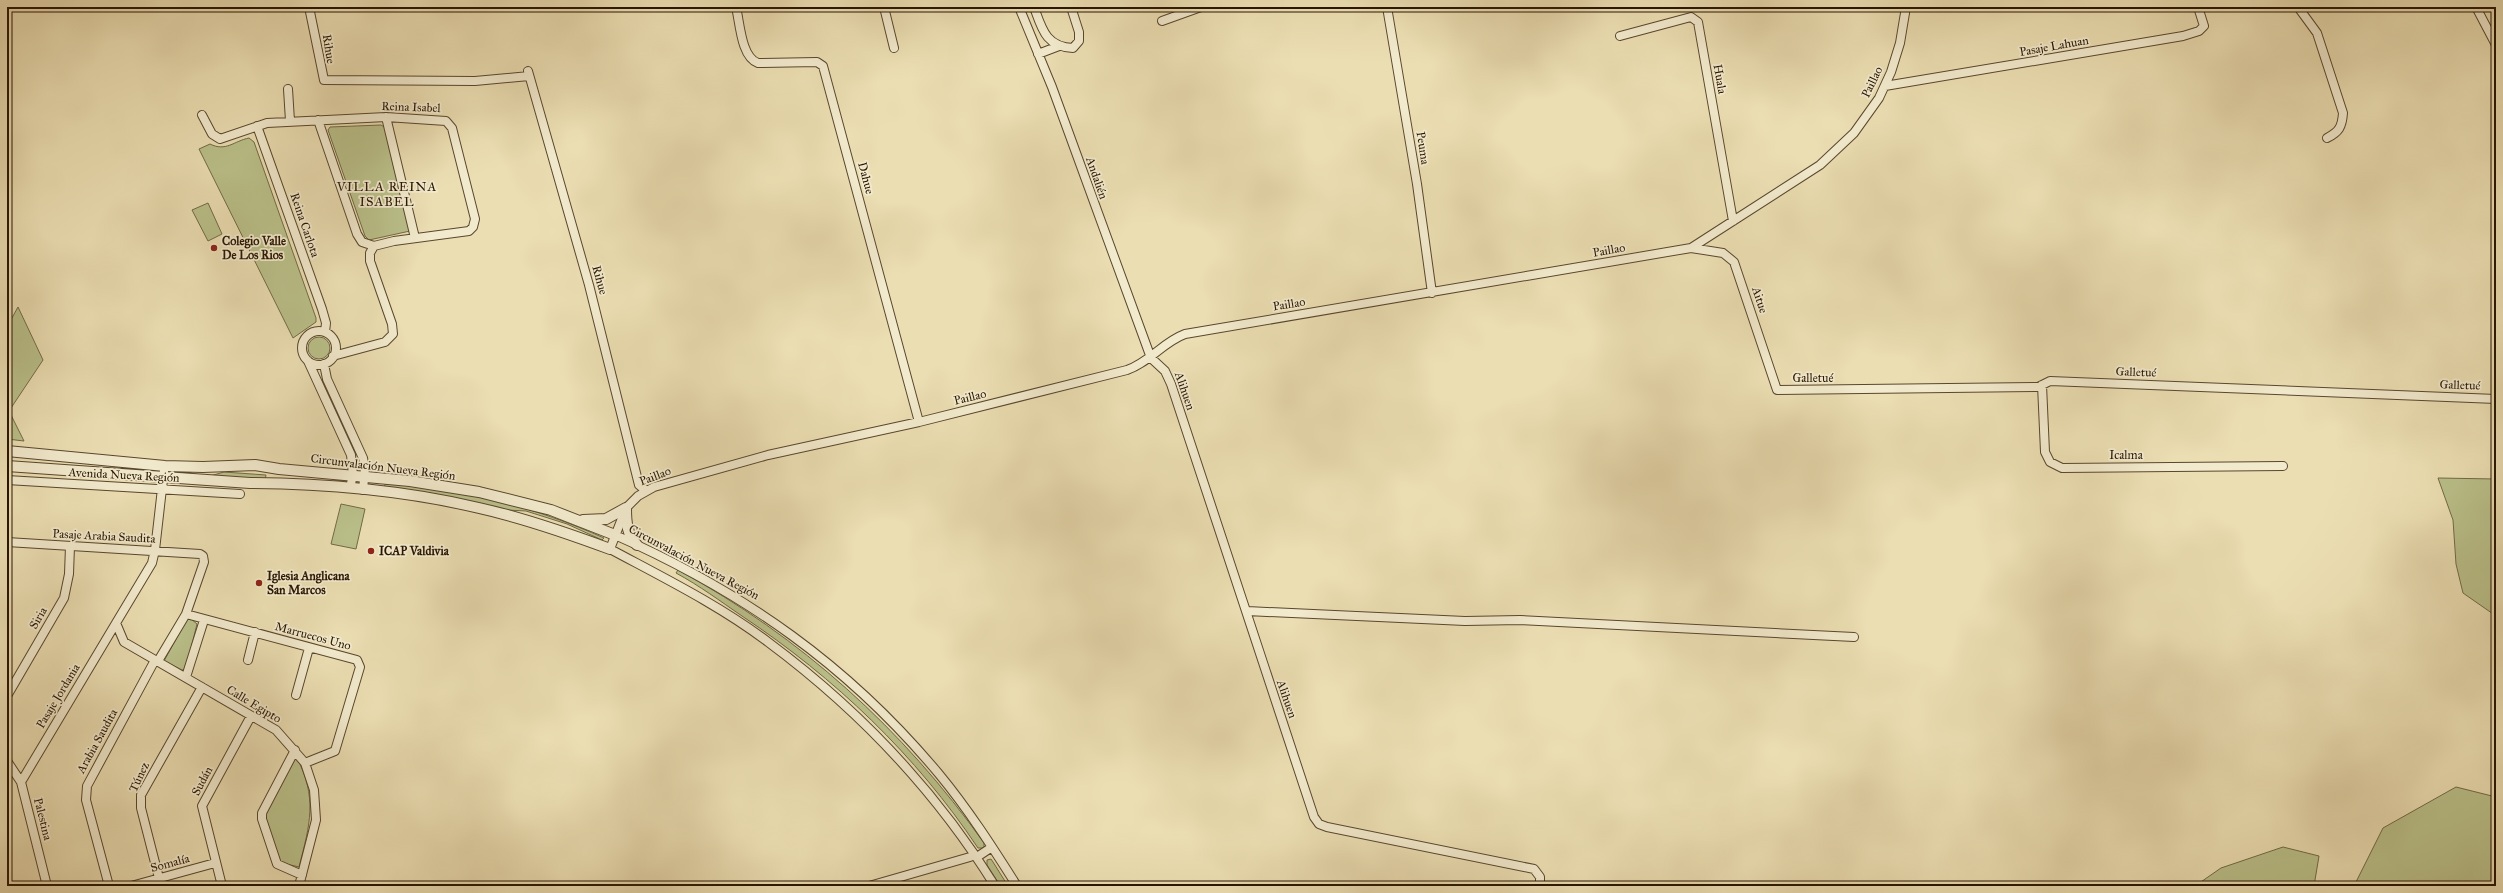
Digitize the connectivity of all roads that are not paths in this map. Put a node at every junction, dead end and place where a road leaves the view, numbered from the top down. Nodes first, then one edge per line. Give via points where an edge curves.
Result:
1 (309, 7) edge
2 (736, 7) edge
3 (884, 7) edge
4 (1019, 7) edge
5 (1034, 7) edge
6 (1071, 7) edge
7 (1201, 7) edge
8 (1387, 7) edge
9 (1906, 7) edge
10 (2198, 7) edge
11 (2298, 7) edge
12 (2476, 7) edge
13 (1162, 21) dead end
14 (1620, 36) dead end
15 (2496, 45) edge
16 (1058, 46) junction
17 (894, 48) dead end
18 (1038, 54) junction
19 (1885, 86) junction
20 (288, 90) dead end
21 (202, 115) dead end
22 (386, 118) junction
23 (318, 120) junction
24 (290, 121) junction
25 (257, 126) junction
26 (2326, 138) dead end
27 (1733, 220) junction
28 (415, 238) junction
29 (374, 246) junction
30 (1691, 248) junction
31 (1432, 293) junction
32 (325, 332) junction
33 (333, 356) junction
34 (1151, 358) junction
35 (308, 361) junction
36 (324, 364) junction
37 (2042, 384) junction
38 (1777, 390) joint
39 (2496, 399) edge
40 (919, 422) junction
41 (7, 451) edge
42 (7, 466) edge
43 (2283, 466) dead end
44 (291, 470) junction
45 (164, 471) junction
46 (352, 472) junction
47 (365, 477) junction
48 (7, 480) edge
49 (290, 483) junction
50 (350, 488) junction
51 (162, 489) junction
52 (363, 490) junction
53 (646, 490) junction
54 (240, 494) dead end
55 (626, 508) junction
56 (577, 520) junction
57 (615, 535) junction
58 (7, 542) edge
59 (638, 545) junction
60 (70, 546) junction
61 (610, 549) junction
62 (155, 550) junction
63 (200, 554) joint
64 (1247, 611) junction
65 (186, 614) junction
66 (204, 620) junction
67 (118, 626) junction
68 (255, 632) junction
69 (1854, 637) dead end
70 (309, 648) junction
71 (157, 660) junction
72 (248, 660) dead end
73 (186, 677) junction
74 (202, 687) junction
75 (296, 695) dead end
76 (7, 696) edge
77 (251, 716) junction
78 (295, 750) junction
79 (7, 761) edge
80 (305, 763) junction
81 (21, 782) junction
82 (992, 847) junction
83 (974, 857) junction
84 (215, 863) junction
85 (302, 875) junction
86 (160, 882) edge
87 (890, 883) edge
88 (47, 886) edge
89 (109, 886) edge
90 (131, 886) edge
91 (222, 886) edge
92 (299, 886) edge
93 (869, 886) edge
94 (995, 886) edge
95 (1017, 886) edge
96 (1540, 886) edge

1 - 53 street, Rihue via 324,80 475,81 529,73 589,285 640,485
2 - 40 street, Dahue via 747,53 753,61 817,62 823,66
3 - 17 street
4 - 18 street, Andalién
5 - 16 street via 1041,27 1053,44
6 - 16 street via 1079,32 1079,41 1072,48
7 - 13 street
8 - 31 street, Peuma via 1416,176
9 - 19 street, Paillao via 1900,43
10 - 19 street, Pasaje Lahuan via 2204,26 2183,36
11 - 26 street via 2317,33 2343,113 2342,126
12 - 15 street
14 - 27 street, Huala via 1690,17 1698,22
16 - 18 street
18 - 34 street, Andalién
19 - 27 street, Paillao via 1864,121 1832,155
20 - 24 street
21 - 25 street, Reina Isabel via 212,134 220,139
22 - 23 street, Reina Isabel
22 - 28 street
22 - 28 street, Reina Isabel via 435,118 449,123 473,211 475,225 469,231
23 - 24 street, Reina Isabel
23 - 29 street via 357,234 362,242
24 - 25 street, Reina Isabel
25 - 32 street, Reina Carlota via 322,309 326,323
27 - 30 street, Paillao
28 - 29 street, Reina Isabel
29 - 33 street via 370,253 370,261 392,324 393,334 386,342
30 - 31 street, Paillao
30 - 38 street, Aitue via 1723,253 1734,262
31 - 34 street, Paillao via 1192,332 1173,340
32 - 33 street via 335,344
32 - 35 street via 314,331 305,337 302,347
33 - 36 street
34 - 40 street, Paillao via 1127,370
34 - 64 street, Alihuen via 1165,371 1171,384
35 - 36 street via 318,365
35 - 46 street via 351,455
36 - 47 street via 327,379 363,458
37 - 38 street, Galletué via 2038,387 1971,389
37 - 39 street, Galletué via 2050,381
37 - 43 street, Icalma via 2045,452 2050,462 2062,468
40 - 53 street, Paillao via 768,455
41 - 45 street, Circunvalación Nueva Región
42 - 45 street, Circunvalación Nueva Región
44 - 45 street, Circunvalación Nueva Región via 255,465
44 - 46 street, Circunvalación Nueva Región
44 - 49 street
45 - 49 street, Circunvalación Nueva Región via 250,483
45 - 51 street, Pasaje Jordania
46 - 47 street, Circunvalación Nueva Región
46 - 50 street
47 - 52 street
47 - 56 street, Circunvalación Nueva Región via 479,492 551,510
48 - 51 street, Avenida Nueva Región
49 - 50 street, Circunvalación Nueva Región
50 - 52 street, Circunvalación Nueva Región
51 - 54 street, Avenida Nueva Región
51 - 62 street, Pasaje Jordania
52 - 61 street, Circunvalación Nueva Región via 479,508 546,526
53 - 55 street, Paillao
55 - 56 street via 606,519
55 - 57 street, Paillao
55 - 59 street via 627,528 632,540
56 - 57 street, Circunvalación Nueva Región
57 - 59 street, Circunvalación Nueva Región
57 - 61 street, Paillao
58 - 60 street, Pasaje Arabia Saudita
59 - 82 street, Circunvalación Nueva Región via 761,612 841,674 921,753 961,802
60 - 62 street, Pasaje Arabia Saudita
60 - 76 street, Siria via 69,574 64,598
61 - 83 street, Circunvalación Nueva Región via 700,597 768,642 820,682 868,726 913,776
62 - 63 street, Pasaje Arabia Saudita
62 - 67 street, Pasaje Jordania via 152,563
63 - 65 street, Arabia Saudita via 204,562
64 - 69 street via 1465,621 1520,620
64 - 96 street, Alihuen via 1314,817 1319,824 1327,828 1530,868 1539,873
65 - 66 street, Marruecos Uno
65 - 71 street, Arabia Saudita
66 - 68 street, Marruecos Uno
66 - 73 street
67 - 71 street, Calle Egipto via 124,642
67 - 81 street, Pasaje Jordania
68 - 70 street, Marruecos Uno
68 - 72 street
70 - 75 street
70 - 80 street, Marruecos Uno via 357,660 360,667 335,751
71 - 73 street, Calle Egipto
71 - 89 street, Arabia Saudita via 87,786 86,800
73 - 74 street, Calle Egipto
74 - 77 street, Calle Egipto
74 - 86 street, Túnez via 141,795 141,808
77 - 78 street, Calle Egipto via 276,730
77 - 84 street, Sudán via 202,806
78 - 80 street, Calle Egipto
78 - 85 street via 263,808 262,819 277,864
79 - 81 street, Palestina
80 - 85 street, Calle Egipto via 314,790 316,820
81 - 88 street, Palestina
82 - 83 street
82 - 95 street, Circunvalación Nueva Región
83 - 87 street
83 - 94 street, Circunvalación Nueva Región
84 - 86 street, Somalía
84 - 91 street, Sudán
85 - 92 street, Calle Egipto
86 - 90 street, Somalía
87 - 93 street

